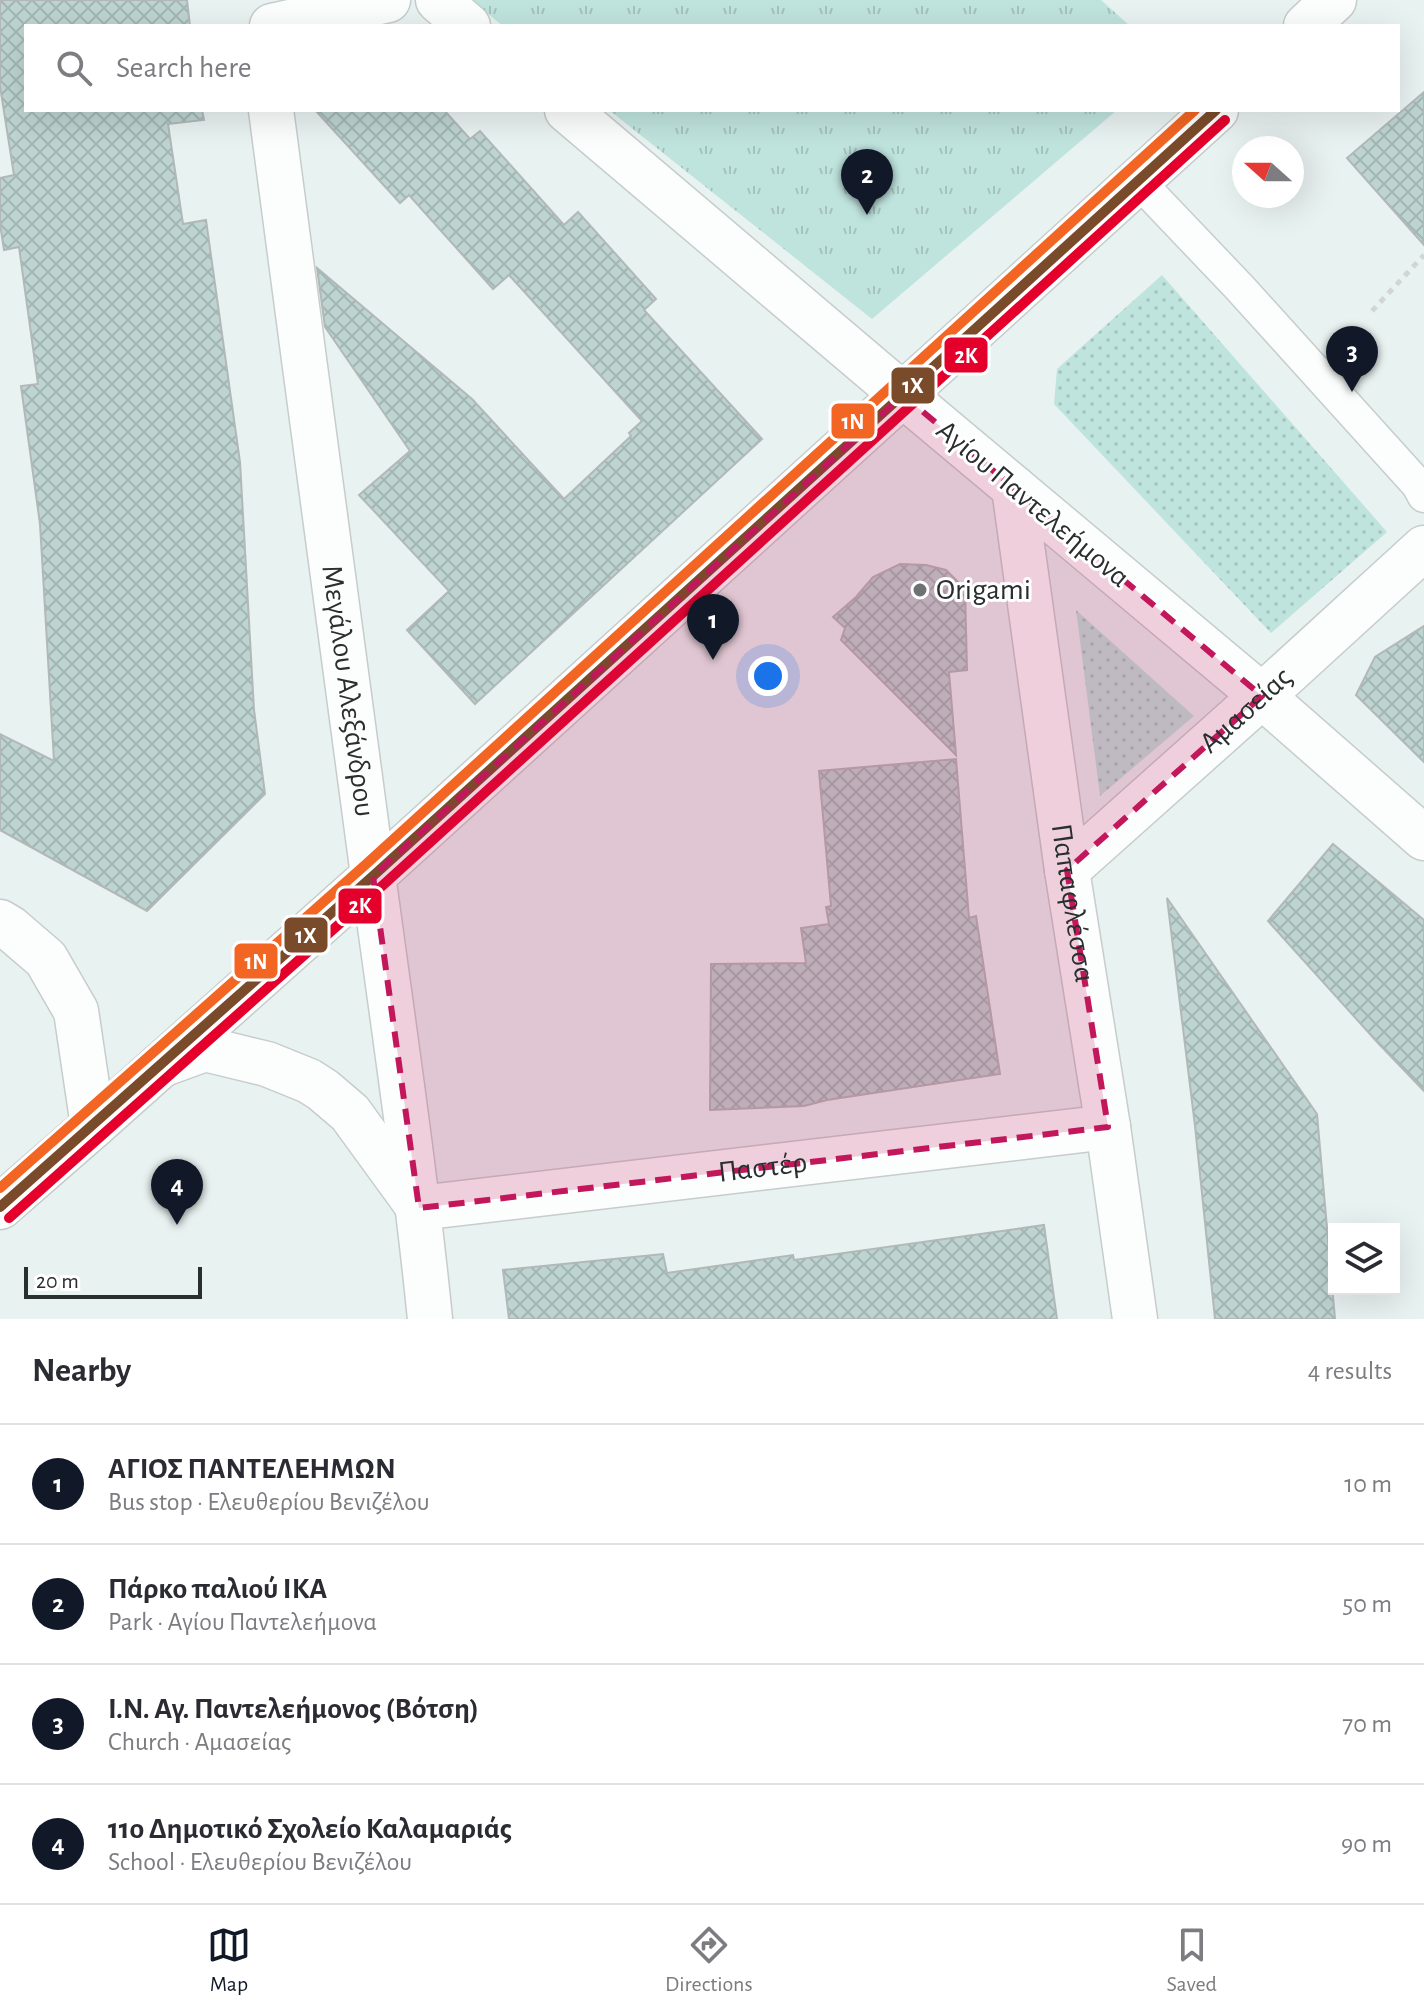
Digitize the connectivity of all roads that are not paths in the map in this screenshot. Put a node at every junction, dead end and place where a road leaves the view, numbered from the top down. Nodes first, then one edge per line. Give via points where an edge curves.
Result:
1 (256, 0) edge
2 (388, 0) edge
3 (438, 0) edge
4 (1334, 0) edge
5 (260, 24) edge
6 (281, 24) edge
7 (466, 24) edge
8 (1308, 24) edge
9 (271, 112) edge
10 (569, 112) edge
11 (1214, 112) edge
12 (1139, 182) junction
13 (903, 395) junction
14 (1014, 488) junction
15 (1424, 496) edge
16 (1424, 548) edge
17 (1262, 696) junction
18 (1424, 838) edge
19 (1067, 870) junction
20 (373, 876) junction
21 (0, 922) edge
22 (161, 1065) junction
23 (93, 1126) junction
24 (1108, 1127) junction
25 (0, 1207) edge
26 (419, 1208) junction
27 (430, 1319) edge
28 (1135, 1319) edge

1 - 5 street
2 - 6 street
3 - 7 street
4 - 8 street
9 - 20 street, Μεγάλου Αλεξάνδρου
10 - 13 street, Αγίου Παντελεήμονα
11 - 12 street
12 - 13 street
12 - 15 lane
13 - 14 street, Αγίου Παντελεήμονα
13 - 20 street
14 - 17 street, Αγίου Παντελεήμονα
14 - 19 street, Παπαφλέσσα
16 - 17 street, Αμασείας
17 - 18 street, Αγίου Παντελεήμονα
17 - 19 street, Αμασείας
19 - 24 street, Παπαφλέσσα
20 - 22 street
20 - 26 street, Μεγάλου Αλεξάνδρου
21 - 23 street via 46,959 76,1011
22 - 23 street
22 - 26 street via 205,1049 256,1060 309,1081 350,1113
23 - 25 street
24 - 26 street, Παστέρ
24 - 28 street, Παπαφλέσσα
26 - 27 street, Μεγάλου Αλεξάνδρου

